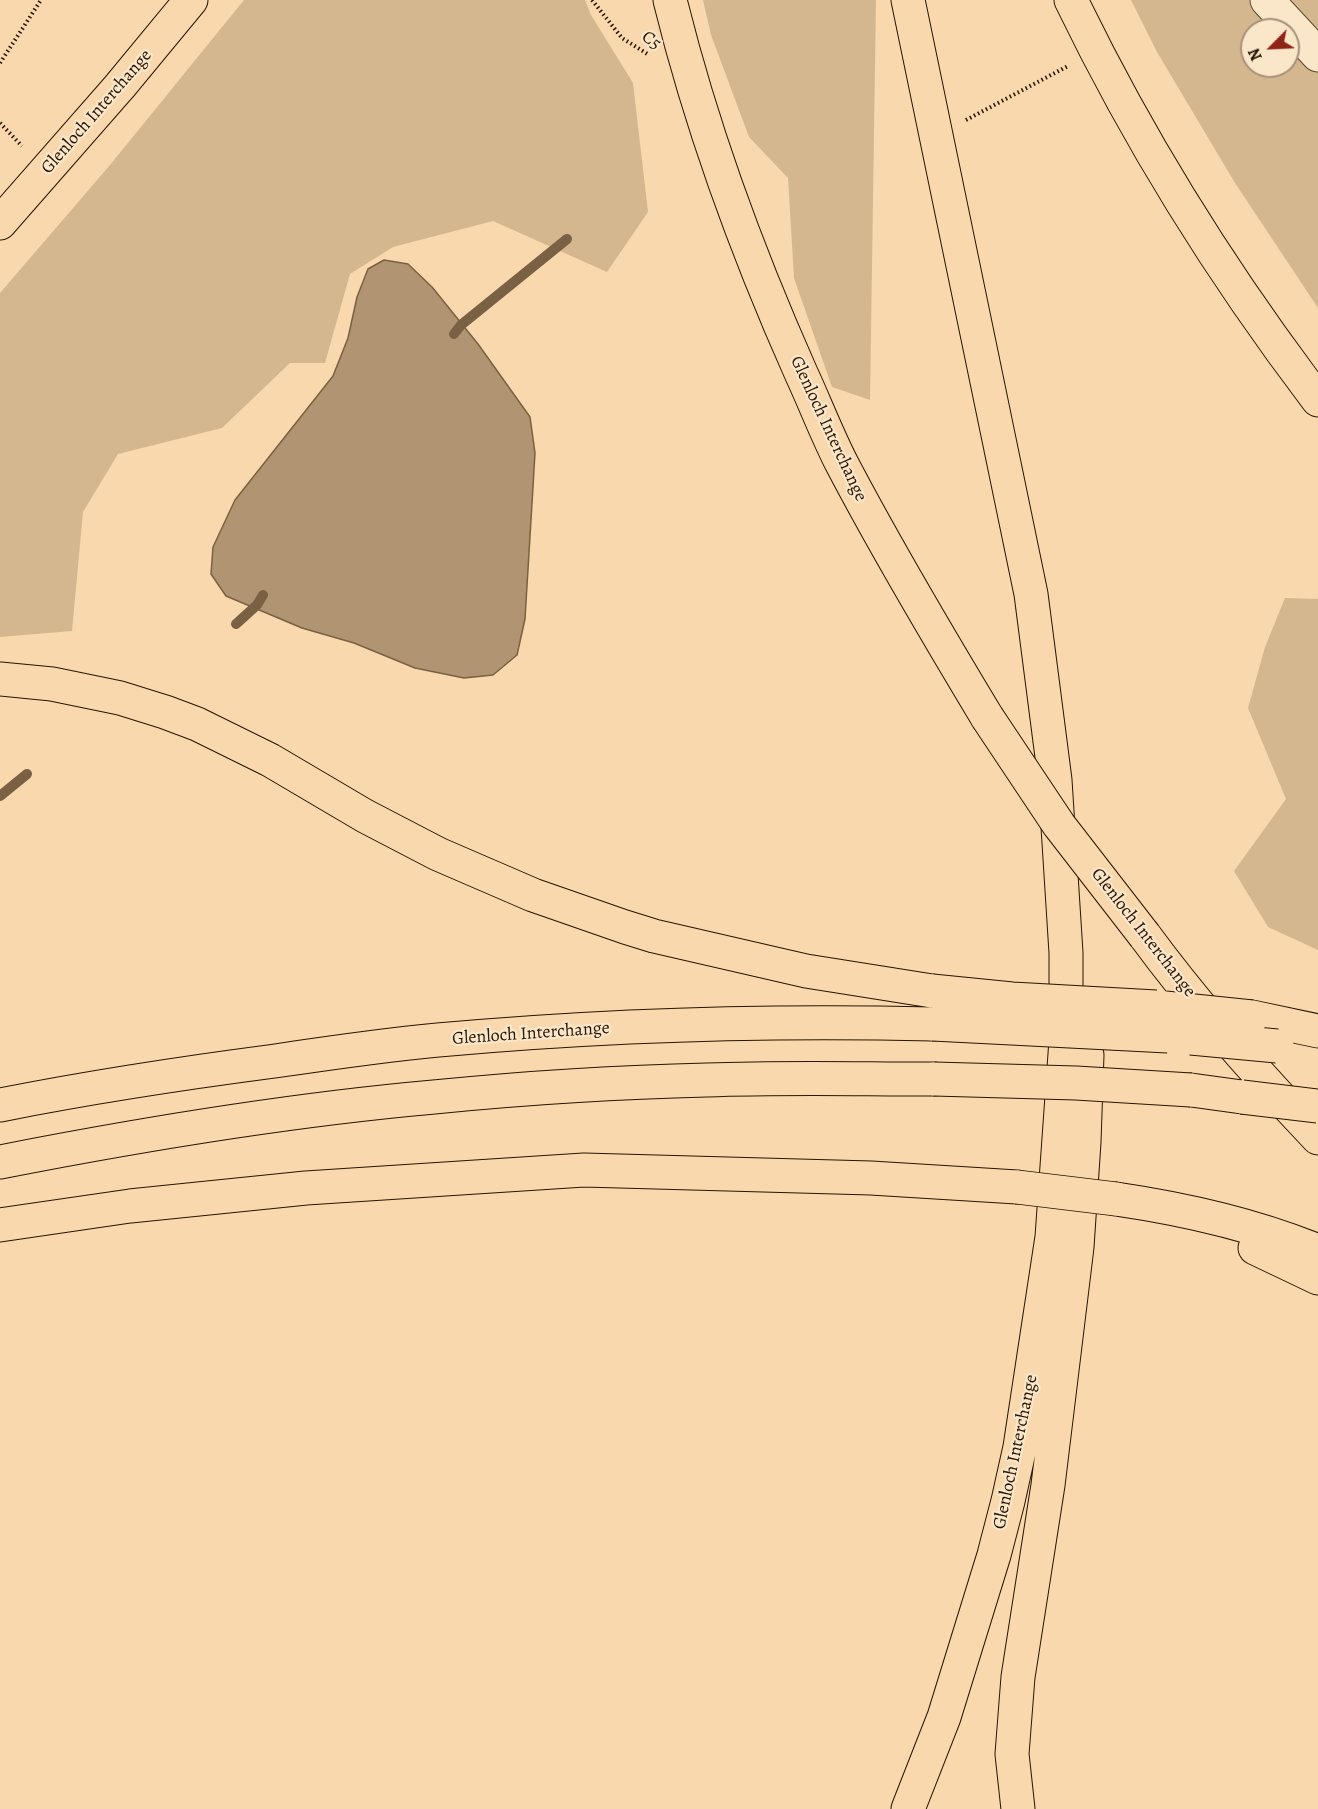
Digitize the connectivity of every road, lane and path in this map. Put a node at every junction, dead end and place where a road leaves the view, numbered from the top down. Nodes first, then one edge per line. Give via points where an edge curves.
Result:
1 (41, 0) edge
2 (191, 0) edge
3 (592, 0) edge
4 (670, 0) edge
5 (908, 0) edge
6 (1071, 0) edge
7 (1267, 0) edge
8 (1095, 51) junction
9 (1318, 55) edge
10 (650, 56) dead end
11 (0, 63) edge
12 (936, 136) junction
13 (0, 223) edge
14 (1318, 400) edge
15 (1031, 594) junction
16 (0, 679) edge
17 (1170, 1022) junction
18 (1318, 1031) edge
19 (1318, 1046) edge
20 (0, 1105) edge
21 (1318, 1106) edge
22 (1318, 1138) edge
23 (0, 1162) edge
24 (1131, 1201) junction
25 (0, 1225) edge
26 (1318, 1251) edge
27 (1318, 1278) edge
28 (908, 1809) edge
29 (1018, 1809) edge

1 - 11 path
2 - 13 highway, Glenloch Interchange
3 - 10 path, C5 via 622,38
4 - 22 highway, Glenloch Interchange, bridge via 724,181 778,323 841,462 914,597 1059,825 1182,986
5 - 12 highway, Glenloch Interchange
6 - 8 highway
7 - 9 street
8 - 12 path
8 - 14 highway via 1193,220
12 - 15 highway, Glenloch Interchange
15 - 28 highway, Glenloch Interchange via 1055,780 1066,953 1066,1040 1052,1237 1030,1390 1008,1502 944,1717
15 - 29 highway via 1056,683 1074,784 1088,929 1089,1014 1077,1247 1048,1485 1018,1677 1012,1754
16 - 17 highway, bridge via 52,684 120,698 197,724 438,854 533,895 654,936 806,971
17 - 18 highway, bridge via 1251,1017
17 - 19 highway, Glenloch Interchange, bridge via 1278,1046
17 - 20 highway, Glenloch Interchange, bridge via 705,1025 440,1040 212,1069
21 - 23 highway, bridge via 1191,1090 1076,1083 708,1080 436,1096 273,1116
24 - 25 highway, bridge via 1017,1186 584,1170 282,1190
24 - 26 highway via 1231,1223
24 - 27 highway via 1213,1230

